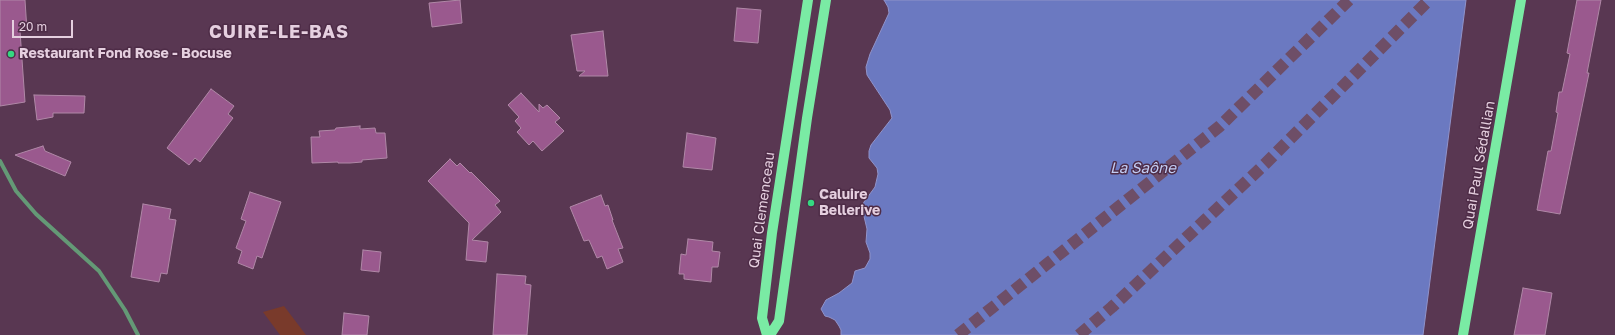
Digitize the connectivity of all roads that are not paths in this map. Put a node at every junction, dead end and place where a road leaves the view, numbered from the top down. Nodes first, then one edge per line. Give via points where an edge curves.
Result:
1 (808, 0) edge
2 (826, 0) edge
3 (1521, 0) edge
4 (803, 32) junction
5 (820, 34) junction
6 (794, 88) junction
7 (811, 91) junction
8 (0, 161) edge
9 (138, 335) edge
10 (769, 335) edge
11 (1463, 335) edge

1 - 4 main road, Quai Clemenceau
2 - 5 main road, Quai Clemenceau
3 - 11 main road, Quai Paul Sédallian
4 - 5 main road
4 - 6 main road, Quai Clemenceau
5 - 7 main road, Quai Clemenceau
6 - 7 main road
6 - 10 main road, Quai Clemenceau via 762,318
7 - 10 main road, Quai Clemenceau via 779,322
8 - 9 street via 16,191 36,214 99,271

